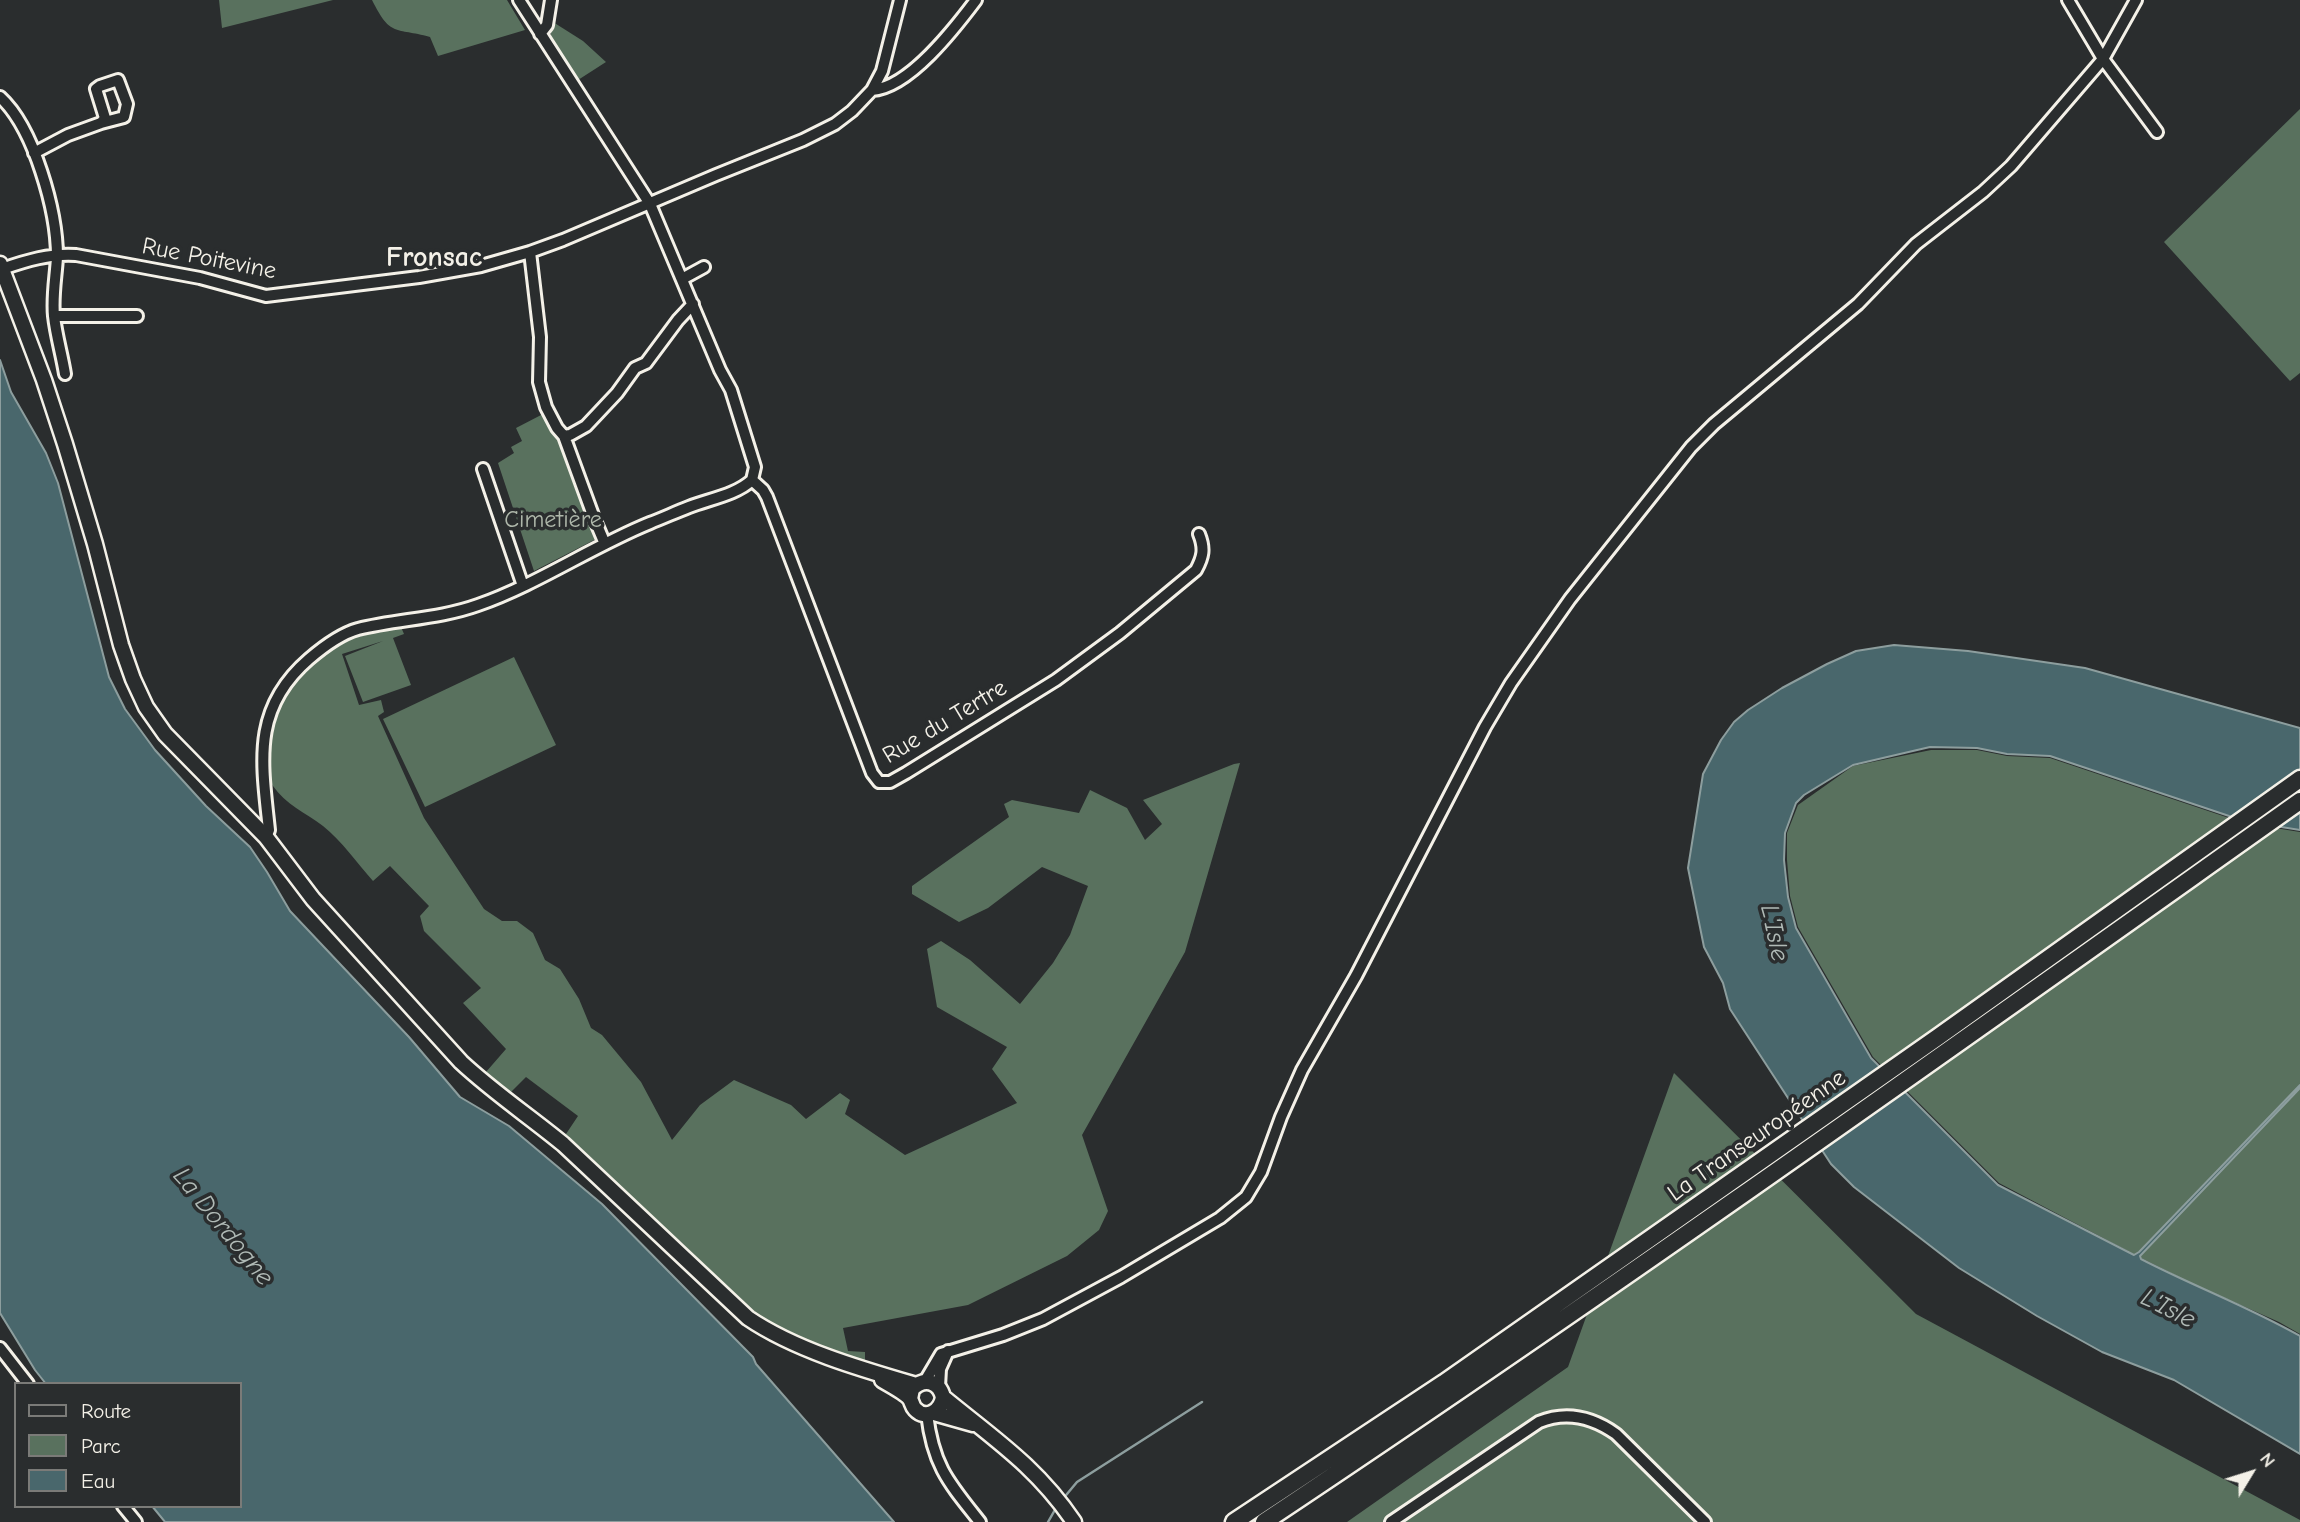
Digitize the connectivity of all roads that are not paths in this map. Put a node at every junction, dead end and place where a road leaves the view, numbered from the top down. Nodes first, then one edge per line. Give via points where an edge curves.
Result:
1 (519, 0) edge
2 (551, 0) edge
3 (900, 0) edge
4 (976, 0) edge
5 (2068, 0) edge
6 (2136, 0) edge
7 (540, 34) junction
8 (2103, 59) junction
9 (872, 90) junction
10 (0, 97) edge
11 (101, 123) dead end
12 (2157, 132) dead end
13 (34, 153) junction
14 (650, 204) junction
15 (530, 251) junction
16 (57, 256) junction
17 (1, 266) edge
18 (704, 267) dead end
19 (682, 279) junction
20 (693, 304) junction
21 (54, 316) junction
22 (137, 316) dead end
23 (65, 374) dead end
24 (564, 436) junction
25 (483, 469) dead end
26 (752, 480) junction
27 (1199, 534) dead end
28 (606, 544) junction
29 (523, 586) junction
30 (2300, 779) edge
31 (2300, 801) edge
32 (266, 837) junction
33 (1943, 1043) junction
34 (1749, 1181) junction
35 (0, 1349) edge
36 (948, 1351) junction
37 (869, 1371) junction
38 (26, 1382) edge
39 (920, 1383) junction
40 (941, 1392) junction
41 (910, 1399) junction
42 (930, 1414) junction
43 (979, 1426) junction
44 (125, 1508) edge
45 (136, 1522) edge
46 (980, 1522) edge
47 (1074, 1522) edge
48 (1234, 1522) edge
49 (1264, 1522) edge
50 (1391, 1522) edge
51 (1705, 1522) edge

1 - 7 street
2 - 7 street via 547,25
3 - 9 street via 882,71
4 - 9 street via 947,38 906,75 889,87
5 - 8 street
6 - 8 street
7 - 14 street
8 - 12 street
8 - 36 street via 2011,166 1916,244 1858,304 1691,447 1570,599 1485,727 1303,1070 1246,1197 1228,1213 1043,1319
9 - 14 street, Rue Poitevine via 852,111 819,132
10 - 13 street via 20,119
11 - 13 street
13 - 16 street via 50,201
14 - 15 street, Rue Poitevine
14 - 19 street
15 - 16 street, Rue Poitevine via 419,277 266,296 200,278 76,255
15 - 24 street via 540,337 539,382 546,407
16 - 17 street, Rue Poitevine
16 - 21 street
17 - 32 main road via 65,443 133,679 165,734
18 - 19 street
19 - 20 street
20 - 24 street via 646,363 635,368 586,426
20 - 26 street via 732,390 755,467
21 - 22 street
21 - 23 street
24 - 28 street
25 - 29 street
26 - 27 street, Rue du Tertre via 767,497 879,782 906,773 1056,680 1120,633 1196,570 1204,557
26 - 28 street
28 - 29 street
29 - 32 street via 443,616 355,630 301,666 273,705 264,736
30 - 33 highway, La Transeuropéenne
31 - 33 highway, La Transeuropéenne
32 - 37 main road via 313,899 461,1062 563,1144 747,1318 784,1340
33 - 34 highway, La Transeuropéenne
34 - 48 highway, La Transeuropéenne
34 - 49 highway, La Transeuropéenne via 1454,1395
35 - 38 street
36 - 39 street via 937,1358
36 - 40 street via 940,1369
37 - 39 main road
37 - 41 main road
39 - 40 main road via 935,1384
39 - 41 main road
40 - 42 main road via 941,1406
40 - 43 main road
41 - 42 main road via 914,1408
42 - 43 main road
42 - 46 street via 933,1452 940,1468
43 - 47 main road via 1033,1470
44 - 45 street
50 - 51 street via 1539,1422 1567,1416 1602,1424 1616,1434

